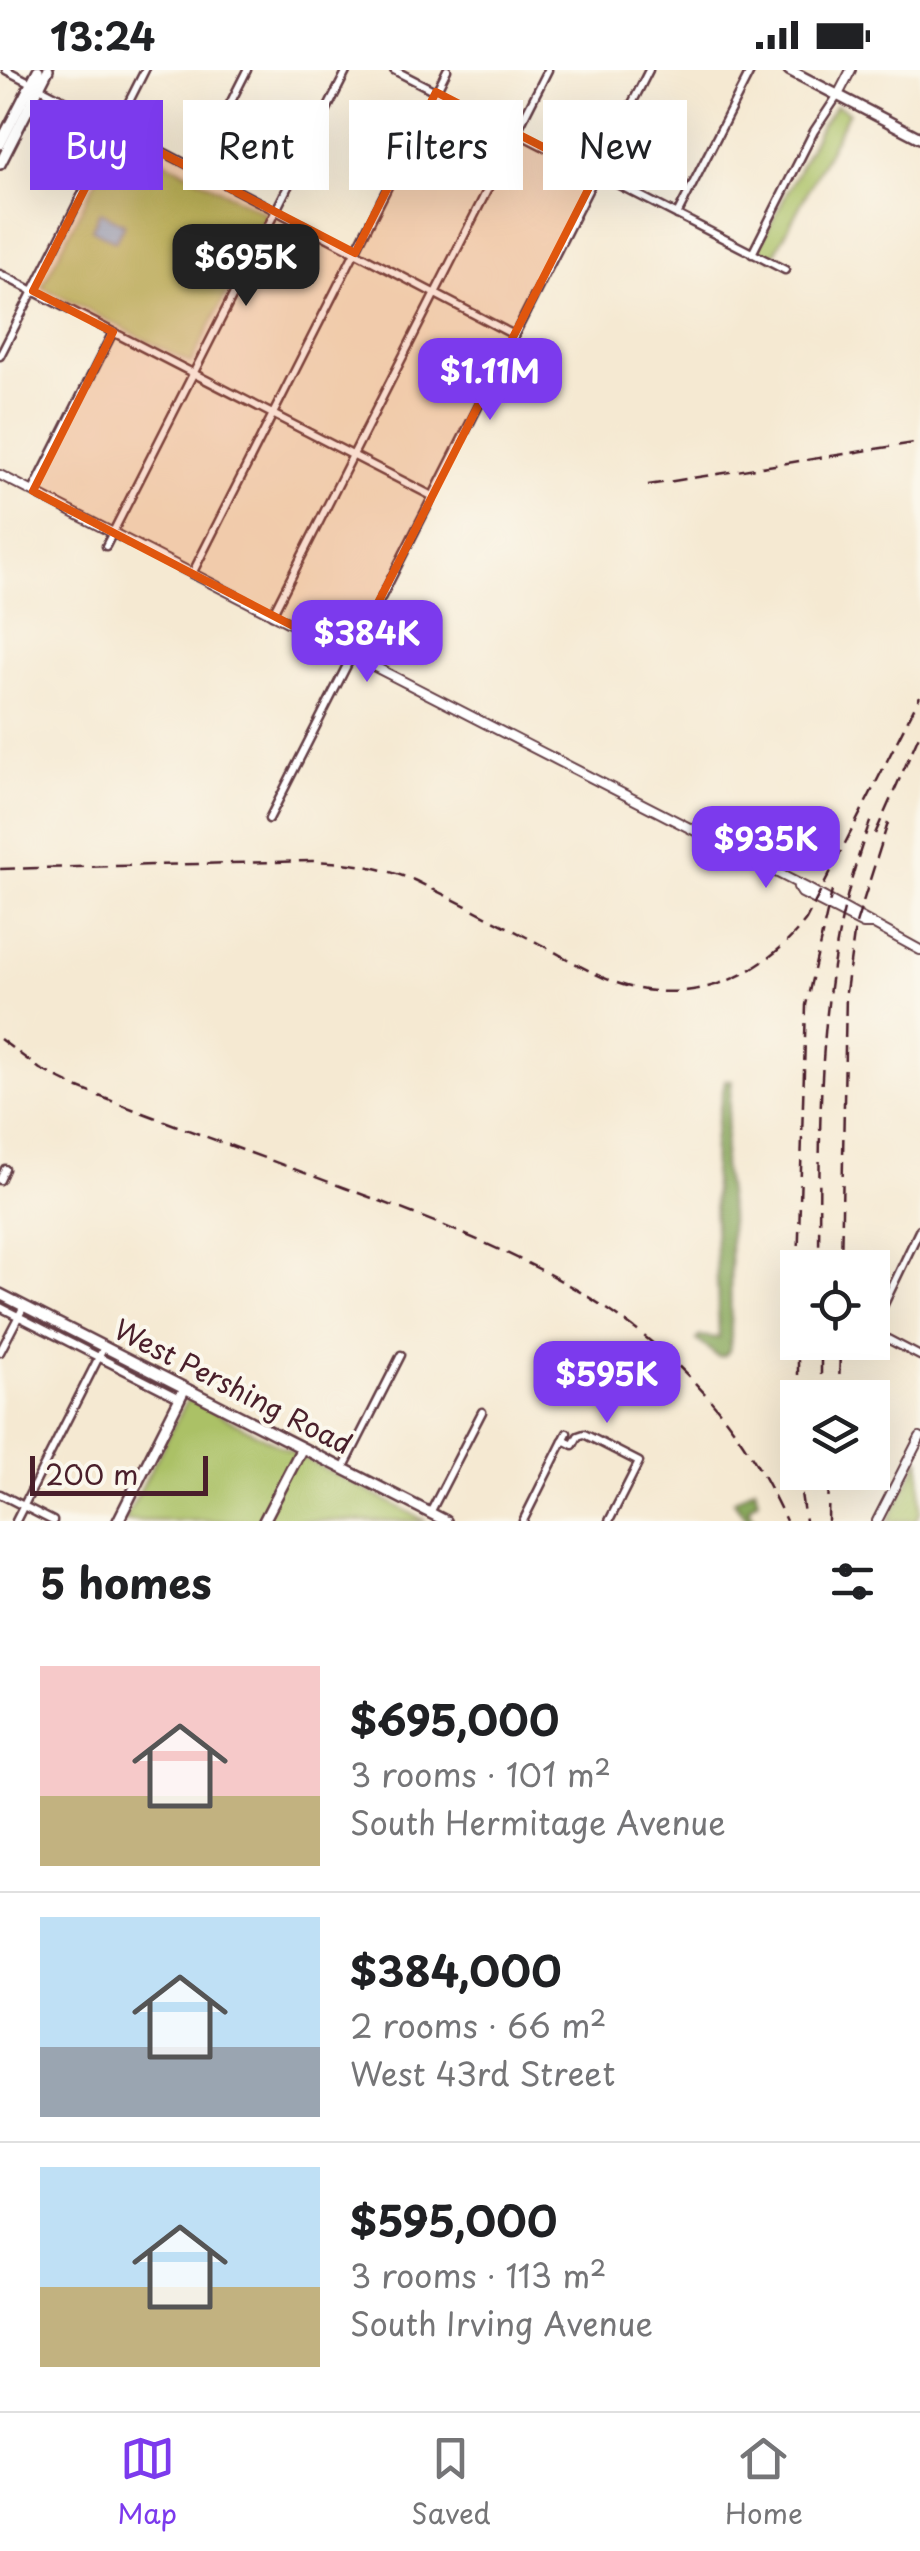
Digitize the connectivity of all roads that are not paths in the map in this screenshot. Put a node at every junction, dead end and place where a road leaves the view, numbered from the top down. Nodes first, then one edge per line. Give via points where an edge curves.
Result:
1 (6, 70) edge
2 (38, 70) edge
3 (48, 70) edge
4 (145, 70) edge
5 (247, 70) edge
6 (347, 70) edge
7 (394, 70) edge
8 (448, 70) edge
9 (548, 70) edge
10 (649, 70) edge
11 (751, 70) edge
12 (789, 70) edge
13 (851, 70) edge
14 (34, 87) junction
15 (436, 92) junction
16 (838, 95) junction
17 (59, 100) edge
18 (130, 100) edge
19 (232, 100) edge
20 (452, 100) edge
21 (634, 100) edge
22 (523, 118) edge
23 (919, 136) edge
24 (0, 144) edge
25 (0, 164) edge
26 (84, 190) edge
27 (233, 190) edge
28 (487, 190) edge
29 (588, 190) edge
30 (628, 190) edge
31 (275, 212) junction
32 (677, 215) junction
33 (355, 253) junction
34 (752, 254) junction
35 (785, 270) dead end
36 (0, 274) edge
37 (33, 291) junction
38 (434, 294) junction
39 (113, 332) junction
40 (514, 335) junction
41 (0, 356) edge
42 (193, 373) junction
43 (273, 414) junction
44 (353, 455) junction
45 (0, 474) edge
46 (32, 492) junction
47 (432, 496) junction
48 (112, 532) junction
49 (106, 546) dead end
50 (192, 574) junction
51 (272, 615) junction
52 (351, 656) junction
53 (269, 819) dead end
54 (920, 950) edge
55 (5, 1169) dead end
56 (0, 1180) edge
57 (920, 1229) edge
58 (890, 1292) edge
59 (0, 1294) edge
60 (24, 1306) junction
61 (0, 1307) edge
62 (18, 1316) junction
63 (890, 1340) edge
64 (0, 1352) edge
65 (101, 1352) junction
66 (402, 1356) dead end
67 (920, 1356) edge
68 (182, 1394) junction
69 (482, 1412) dead end
70 (920, 1437) edge
71 (302, 1448) junction
72 (343, 1468) junction
73 (0, 1494) edge
74 (24, 1506) junction
75 (430, 1513) junction
76 (16, 1521) edge
77 (53, 1521) edge
78 (118, 1521) edge
79 (264, 1521) edge
80 (446, 1521) edge
81 (523, 1521) edge
82 (610, 1521) edge
83 (878, 1521) edge

1 - 14 street
2 - 14 main road
3 - 14 main road
4 - 18 street
5 - 19 street
6 - 31 street
7 - 15 street
8 - 15 street
9 - 22 street
10 - 21 street
11 - 32 street
12 - 16 main road
13 - 16 street
14 - 17 street
14 - 24 main road
14 - 25 main road
15 - 20 street
15 - 33 street
16 - 23 main road
16 - 34 street
26 - 37 street
27 - 31 street
28 - 38 street
29 - 40 street
30 - 32 street
31 - 33 street
31 - 42 street
32 - 34 street
33 - 38 street
33 - 43 street
34 - 35 street
36 - 37 street
37 - 39 street
37 - 41 street
38 - 40 street
38 - 44 street
39 - 42 street
39 - 46 street
40 - 47 street
42 - 43 street
42 - 48 street
43 - 44 street
43 - 50 street
44 - 47 street
44 - 51 street
45 - 46 street
46 - 48 street
47 - 52 street
48 - 49 street
48 - 50 street
50 - 51 street
51 - 52 street
52 - 53 street
52 - 54 street
55 - 56 street
57 - 58 street
59 - 60 main road, West Pershing Road
60 - 62 street
60 - 65 main road, West Pershing Road
61 - 62 street, West Pershing Road
62 - 64 street
62 - 65 street, West Pershing Road
63 - 67 street
65 - 68 main road, West Pershing Road
65 - 74 street
66 - 72 street
68 - 71 main road, West Pershing Road
68 - 78 main road
69 - 75 street
70 - 83 street
71 - 72 main road, West Pershing Road
71 - 79 main road
72 - 75 main road, West Pershing Road
73 - 74 street
74 - 76 street
74 - 77 street
75 - 80 main road, West Pershing Road
81 - 82 street via 565,1437 573,1445 584,1434 639,1462

